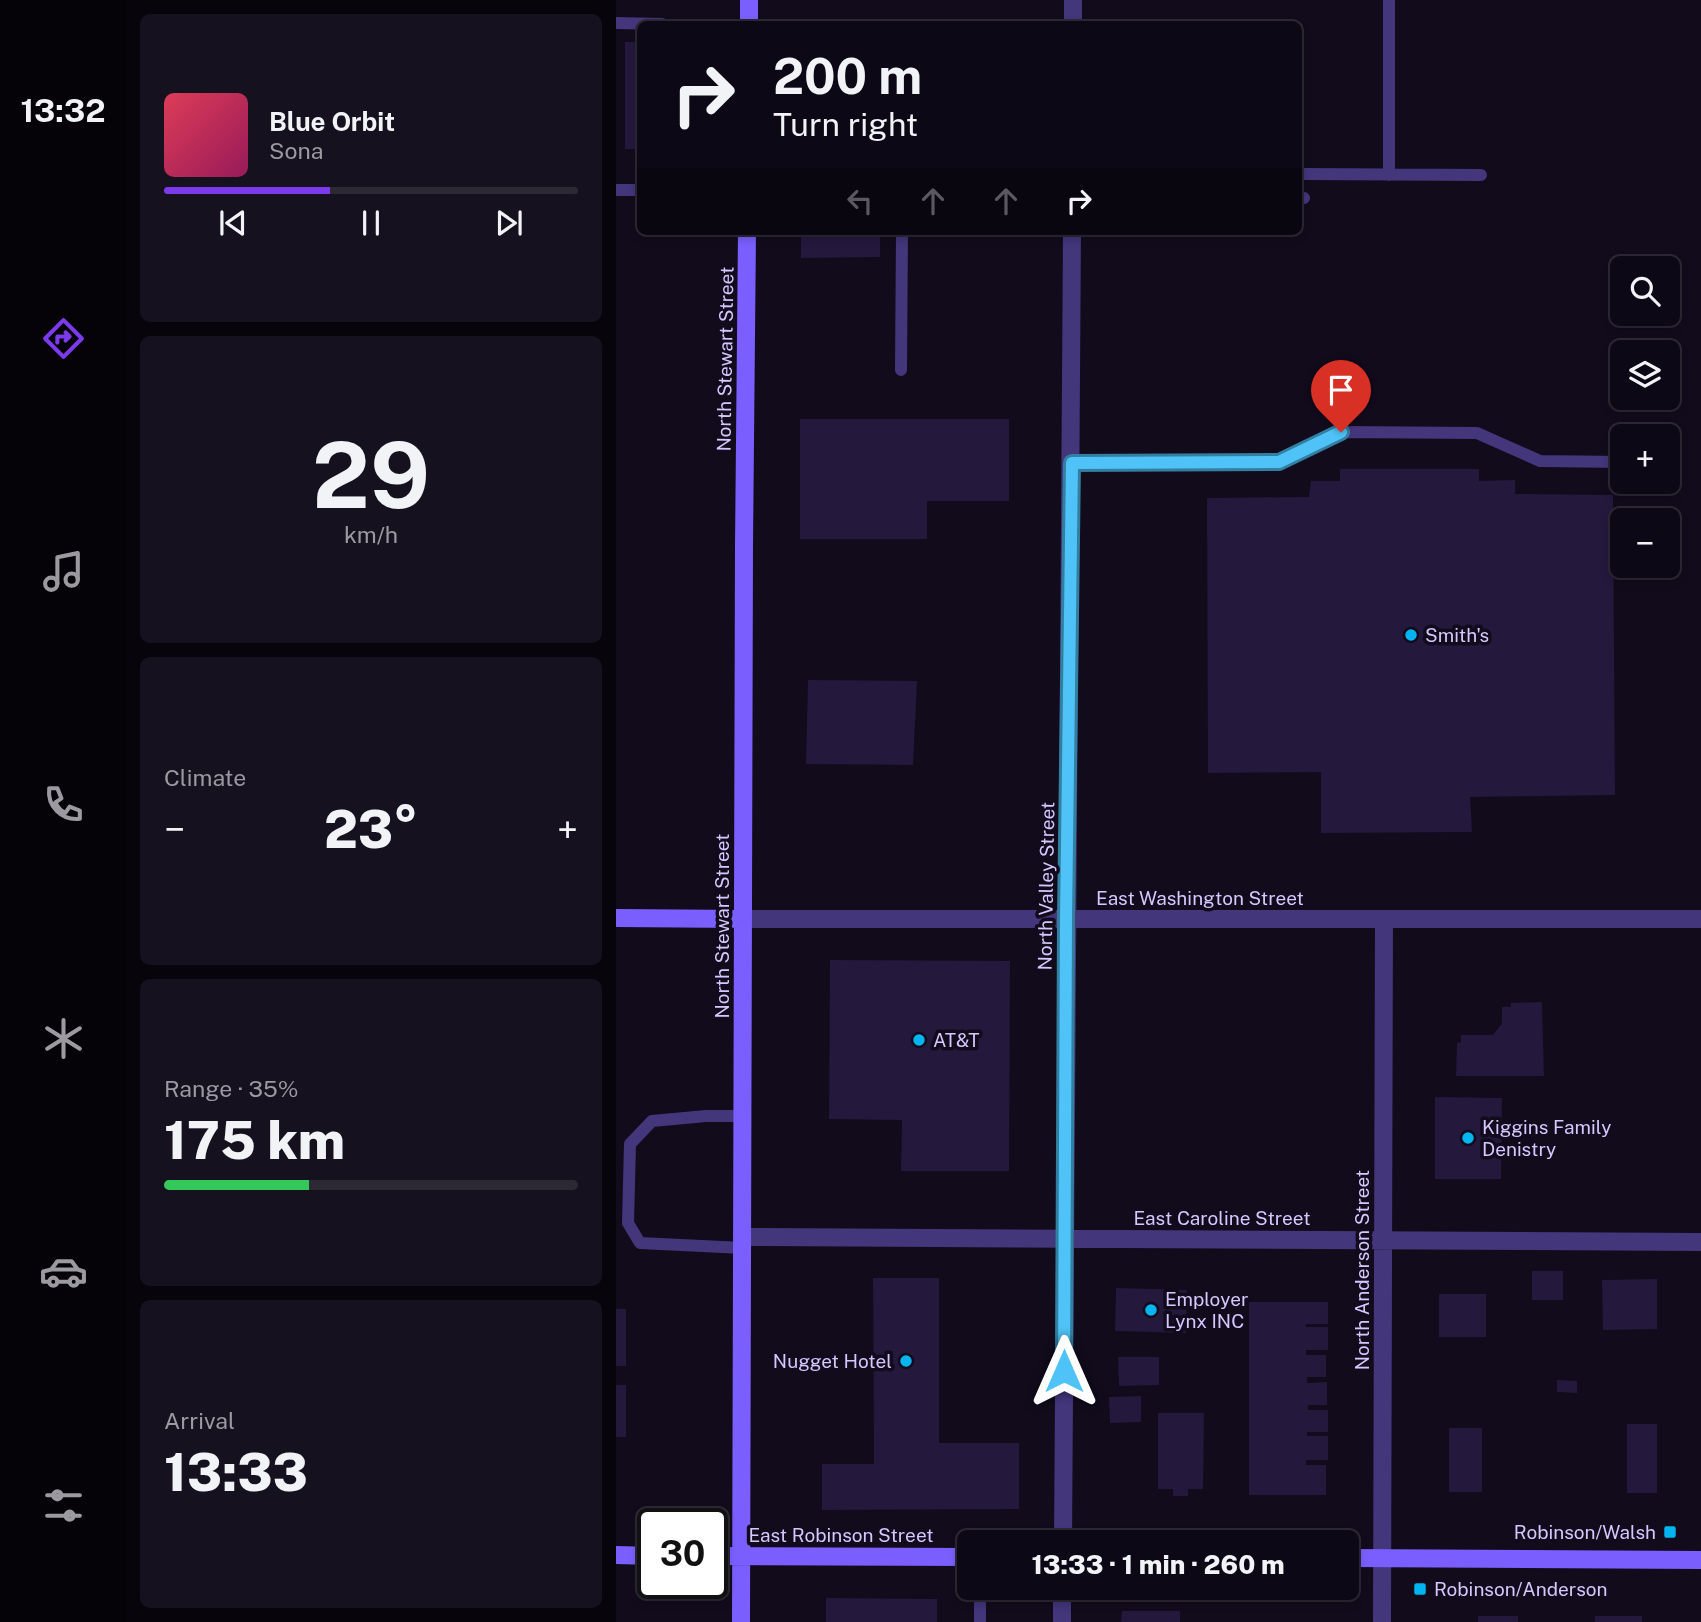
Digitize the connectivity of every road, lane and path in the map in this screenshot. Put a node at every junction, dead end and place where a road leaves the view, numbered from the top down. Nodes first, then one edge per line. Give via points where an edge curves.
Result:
1 (749, 0) edge
2 (1073, 0) edge
3 (1390, 0) edge
4 (749, 21) edge
5 (1073, 21) edge
6 (616, 23) edge
7 (637, 23) edge
8 (1304, 174) dead end
9 (1390, 175) junction
10 (1481, 175) dead end
11 (616, 190) edge
12 (637, 190) edge
13 (747, 235) edge
14 (902, 235) edge
15 (1072, 235) edge
16 (901, 370) dead end
17 (1610, 462) edge
18 (1072, 463) junction
19 (616, 918) edge
20 (743, 919) junction
21 (1066, 919) junction
22 (1384, 919) junction
23 (1701, 919) edge
24 (743, 1116) junction
25 (1064, 1239) junction
26 (1383, 1240) junction
27 (1701, 1242) edge
28 (742, 1243) junction
29 (1063, 1530) edge
30 (616, 1556) edge
31 (637, 1556) edge
32 (728, 1556) edge
33 (742, 1556) junction
34 (957, 1557) edge
35 (1359, 1558) edge
36 (1383, 1558) junction
37 (1701, 1560) edge
38 (980, 1600) edge
39 (1062, 1600) edge
40 (741, 1622) edge
41 (980, 1622) edge
42 (1062, 1622) edge
43 (1382, 1622) edge

1 - 4 main road
2 - 5 street
3 - 9 lane
6 - 7 lane
8 - 9 lane
9 - 10 lane
11 - 12 lane
13 - 20 main road, North Stewart Street
14 - 16 lane
15 - 18 street, North Valley Street
17 - 18 lane via 1541,461 1477,433 1341,432 1279,462
18 - 21 street, North Valley Street
19 - 20 main road, East Washington Street
20 - 21 street, East Washington Street
20 - 24 main road, North Stewart Street
21 - 22 street, East Washington Street
21 - 25 street, North Valley Street
22 - 23 street, East Washington Street
22 - 26 street, North Anderson Street
24 - 28 main road, North Stewart Street
24 - 28 lane via 652,1121 630,1144 628,1223 640,1243
25 - 26 street, East Caroline Street
25 - 28 street, East Caroline Street
25 - 29 street, North Valley Street
26 - 27 street, East Caroline Street
26 - 36 street, North Anderson Street
28 - 33 main road, North Stewart Street
30 - 31 main road
32 - 33 main road, East Robinson Street
33 - 34 main road, East Robinson Street
33 - 40 main road, North Stewart Street
35 - 36 main road
36 - 37 main road
36 - 43 street, North Anderson Street
38 - 41 lane
39 - 42 street

